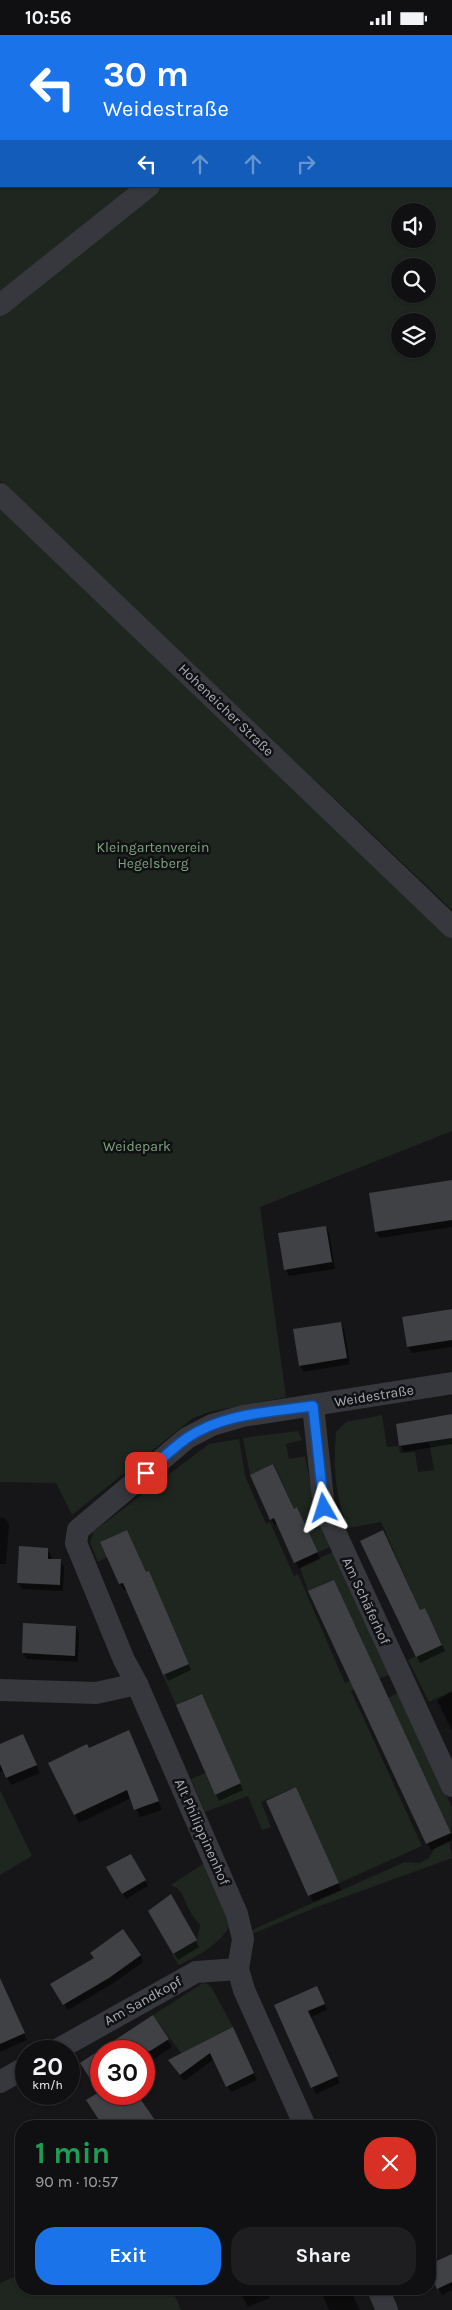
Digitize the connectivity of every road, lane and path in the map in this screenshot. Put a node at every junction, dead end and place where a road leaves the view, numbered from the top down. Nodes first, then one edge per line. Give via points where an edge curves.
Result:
1 (148, 187) edge
2 (0, 305) edge
3 (0, 494) edge
4 (452, 927) edge
5 (452, 1383) edge
6 (313, 1406) junction
7 (76, 1543) joint
8 (137, 1684) junction
9 (0, 1690) edge
10 (452, 1786) edge
11 (238, 1969) junction
12 (74, 2040) edge
13 (15, 2073) edge
14 (0, 2082) edge
15 (302, 2120) edge
16 (381, 2295) edge
17 (387, 2310) edge

1 - 2 street
3 - 4 street, Hoheneicher Straße
5 - 6 street, Weidestraße
6 - 7 street, Weidestraße via 243,1416 212,1425 187,1438 78,1530
6 - 10 street, Am Schäferhof via 324,1508
7 - 8 street, Alt Philippinenhof
8 - 9 street via 96,1693
8 - 11 street, Alt Philippinenhof via 237,1914 242,1939
11 - 12 street, Am Sandkopf via 196,1972
11 - 15 street, Alt Philippinenhof via 244,1990
13 - 14 street
16 - 17 street

